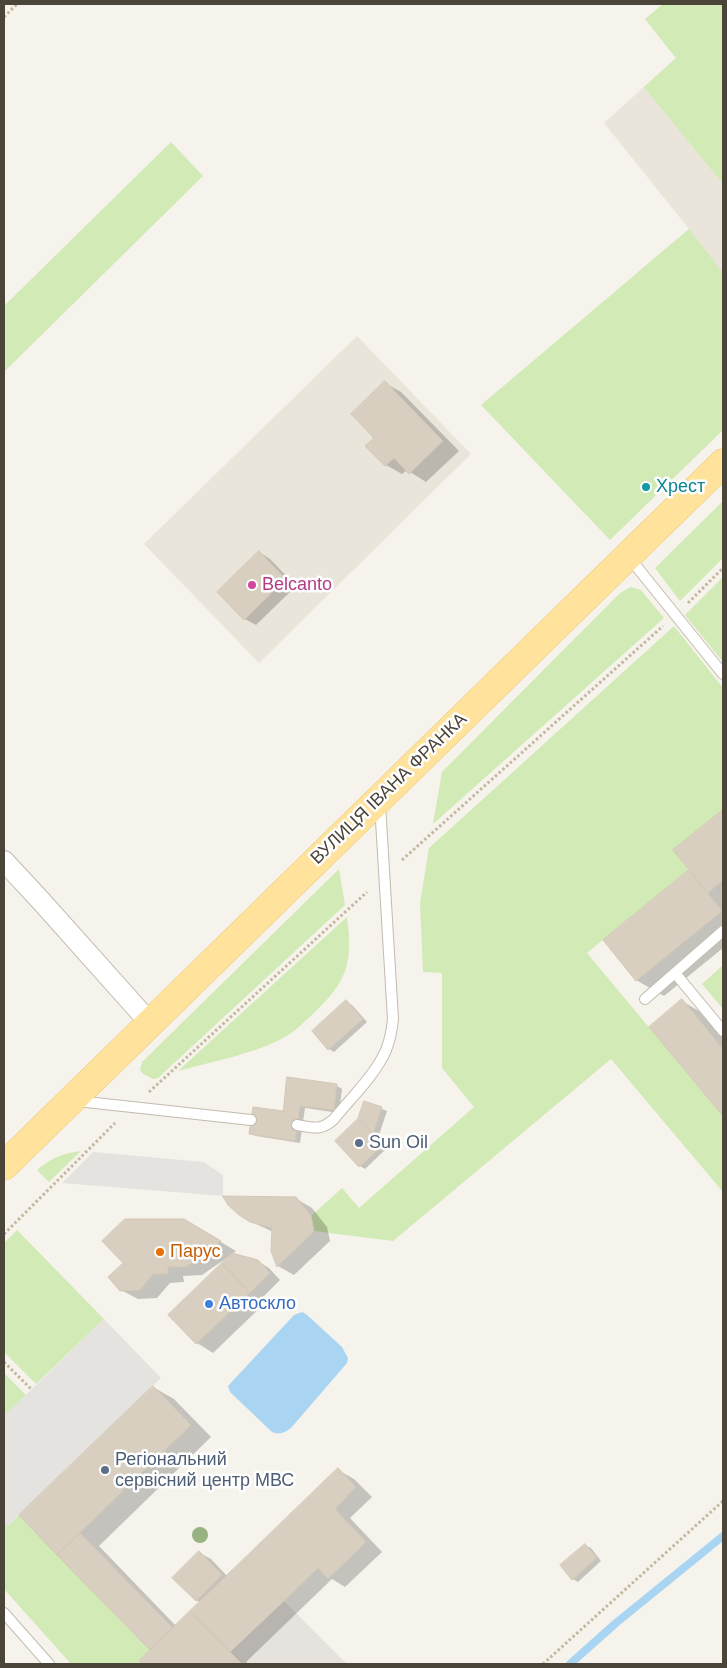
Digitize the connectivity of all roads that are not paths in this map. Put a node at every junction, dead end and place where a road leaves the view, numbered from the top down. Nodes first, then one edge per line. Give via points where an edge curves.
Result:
1 (723, 463) edge
2 (628, 556) junction
3 (723, 674) edge
4 (379, 799) junction
5 (4, 861) edge
6 (723, 931) edge
7 (675, 973) junction
8 (645, 999) dead end
9 (150, 1023) junction
10 (723, 1031) edge
11 (71, 1101) junction
12 (251, 1120) dead end
13 (297, 1126) dead end
14 (4, 1166) edge
15 (4, 1613) edge
16 (49, 1664) edge

1 - 2 main road, ВУЛИЦЯ ІВАНА ФРАНКА
2 - 3 lane
2 - 4 main road, ВУЛИЦЯ ІВАНА ФРАНКА
4 - 9 main road, ВУЛИЦЯ ІВАНА ФРАНКА
4 - 13 lane via 393,1019 391,1037 376,1067 328,1125 319,1128
5 - 9 street
6 - 7 lane
7 - 8 lane
7 - 10 lane
9 - 11 main road, ВУЛИЦЯ ІВАНА ФРАНКА
11 - 12 lane
11 - 14 main road, ВУЛИЦЯ ІВАНА ФРАНКА
15 - 16 lane

